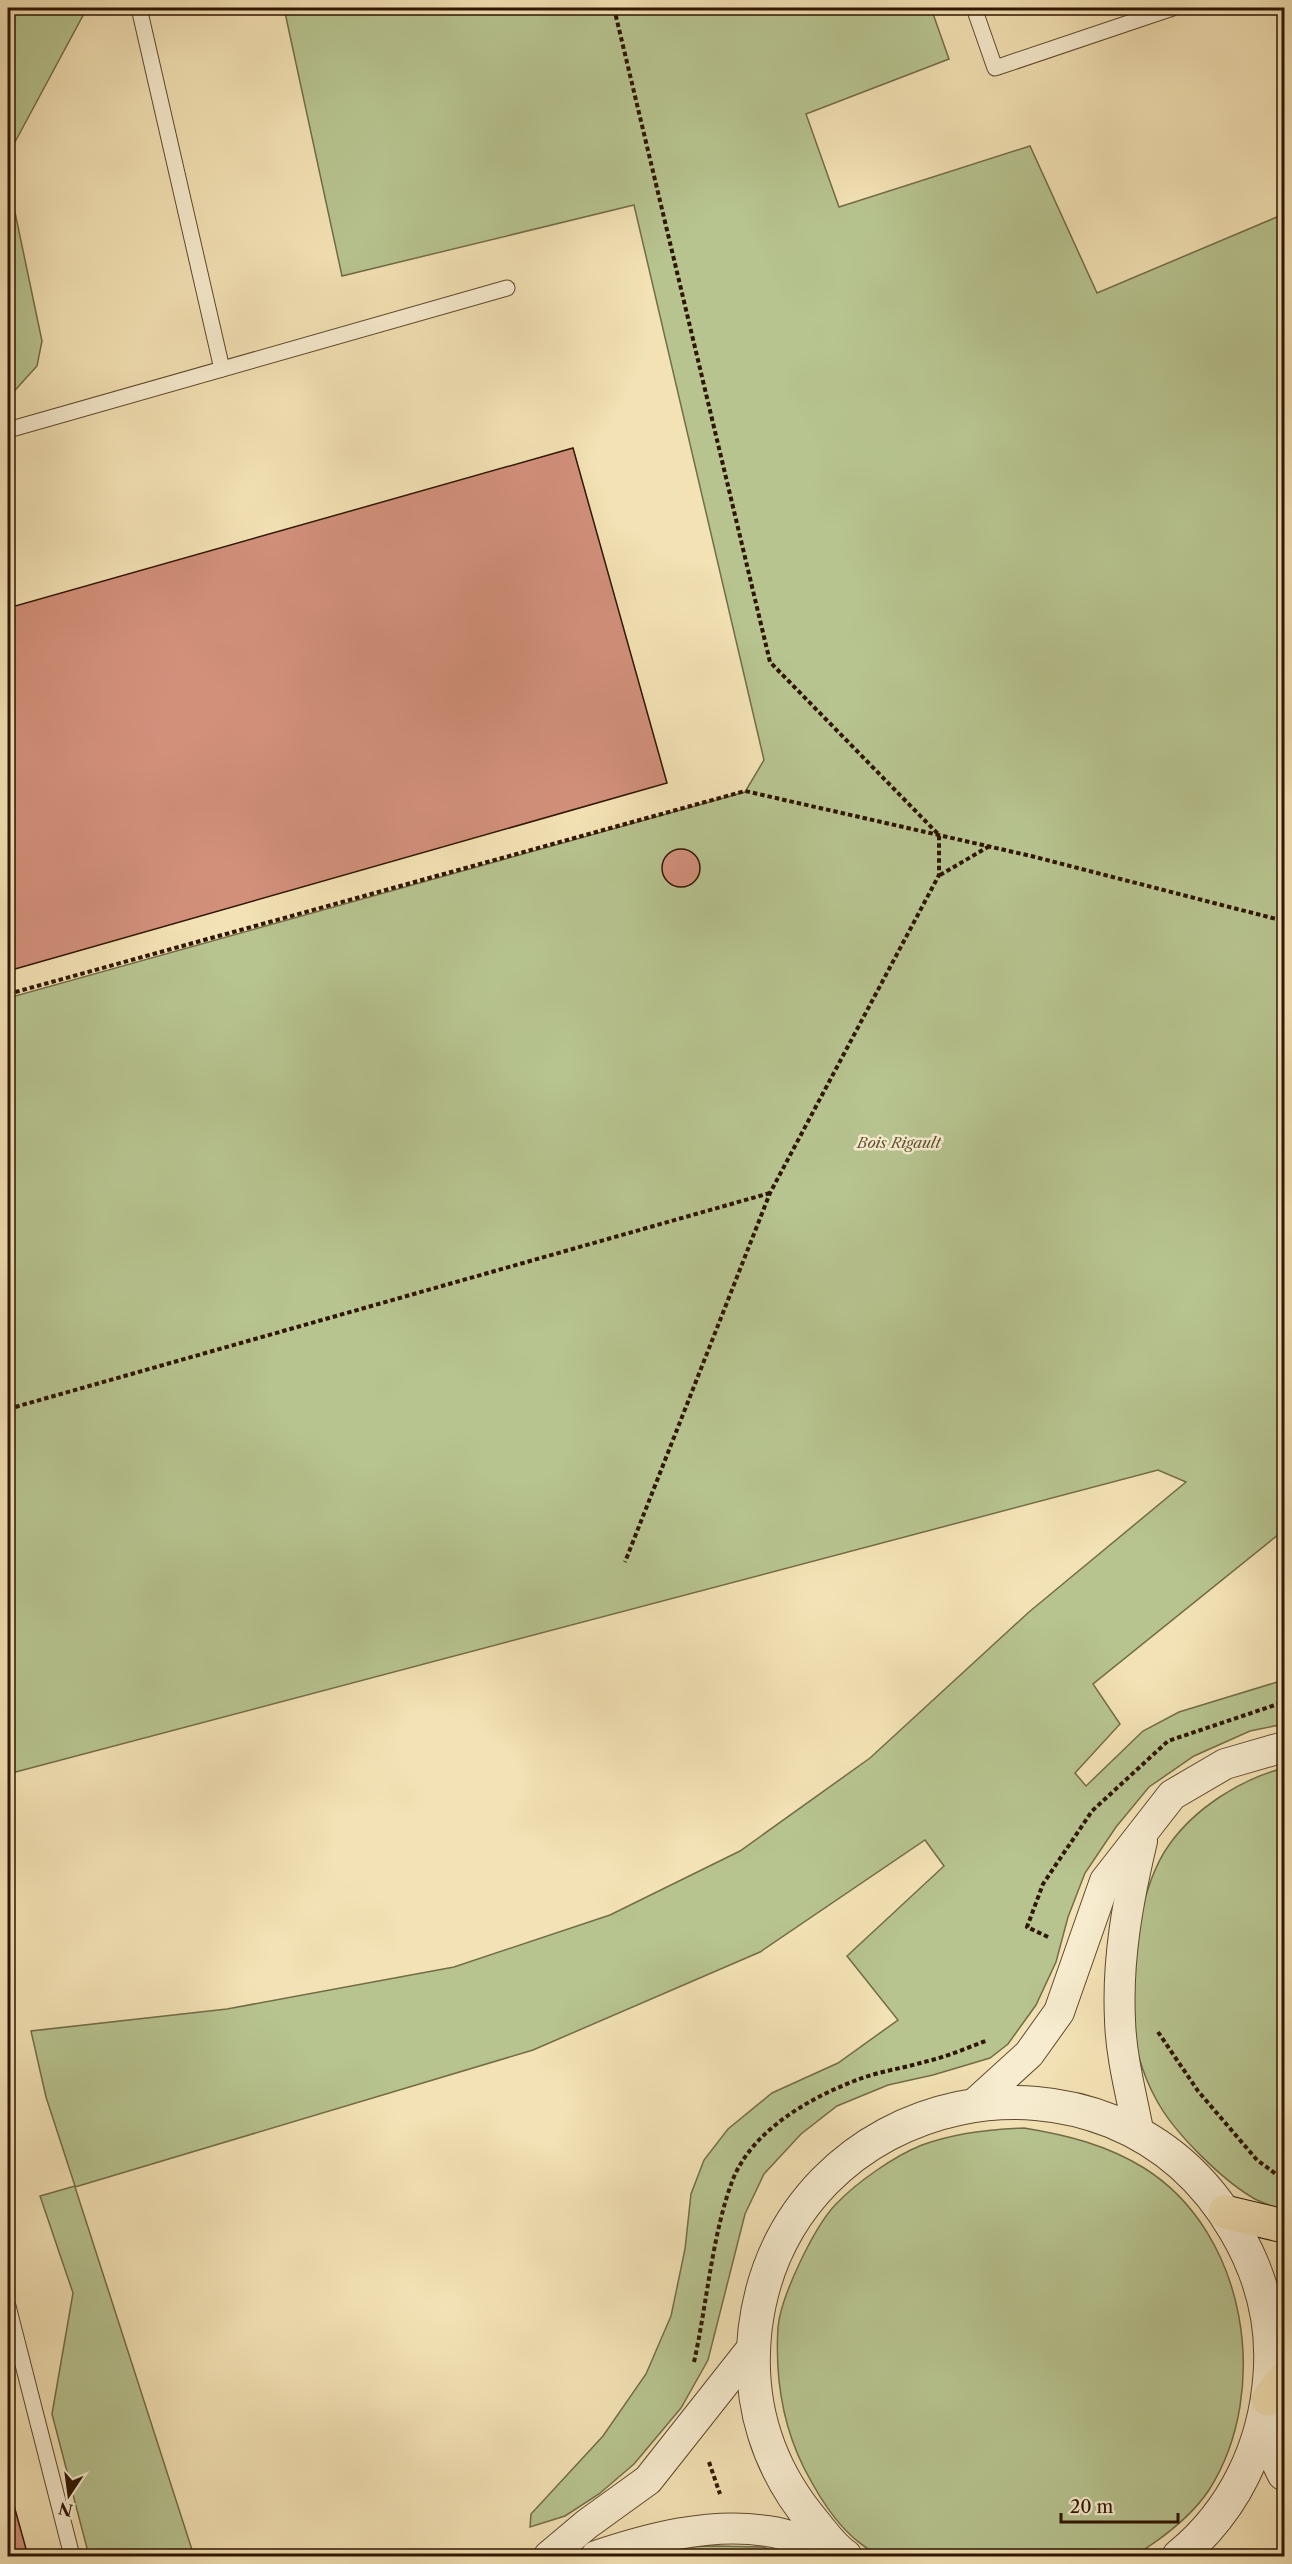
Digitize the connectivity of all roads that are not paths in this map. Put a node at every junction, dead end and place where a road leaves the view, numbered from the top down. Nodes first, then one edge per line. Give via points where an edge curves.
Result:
1 (139, 8) edge
2 (974, 8) edge
3 (1173, 8) edge
4 (507, 288) dead end
5 (222, 369) junction
6 (8, 430) edge
7 (1284, 1747) edge
8 (1145, 1830) junction
9 (974, 2104) junction
10 (1139, 2135) junction
11 (1225, 2212) junction
12 (1284, 2226) edge
13 (8, 2306) edge
14 (753, 2347) junction
15 (1272, 2402) edge
16 (1284, 2474) edge
17 (841, 2554) edge
18 (72, 2556) edge
19 (549, 2556) edge
20 (596, 2556) edge
21 (1179, 2556) edge

1 - 5 lane
2 - 3 lane via 995,68
4 - 5 lane
5 - 6 lane
7 - 8 street via 1225,1764 1172,1795
8 - 9 street via 1105,1881 1059,2013 1029,2054
8 - 10 street via 1126,1907 1121,1967 1120,2021
9 - 10 street via 1055,2105 1093,2115
9 - 14 street via 936,2112 868,2144 808,2200 787,2231 771,2266 757,2313
10 - 11 street via 1187,2169
11 - 12 highway
11 - 15 street via 1247,2250 1266,2309
13 - 18 lane
14 - 17 street via 757,2407 778,2471 794,2499
14 - 19 street via 648,2480
15 - 16 street
15 - 21 street via 1242,2480 1224,2510
17 - 20 street via 769,2531 731,2527 634,2543

